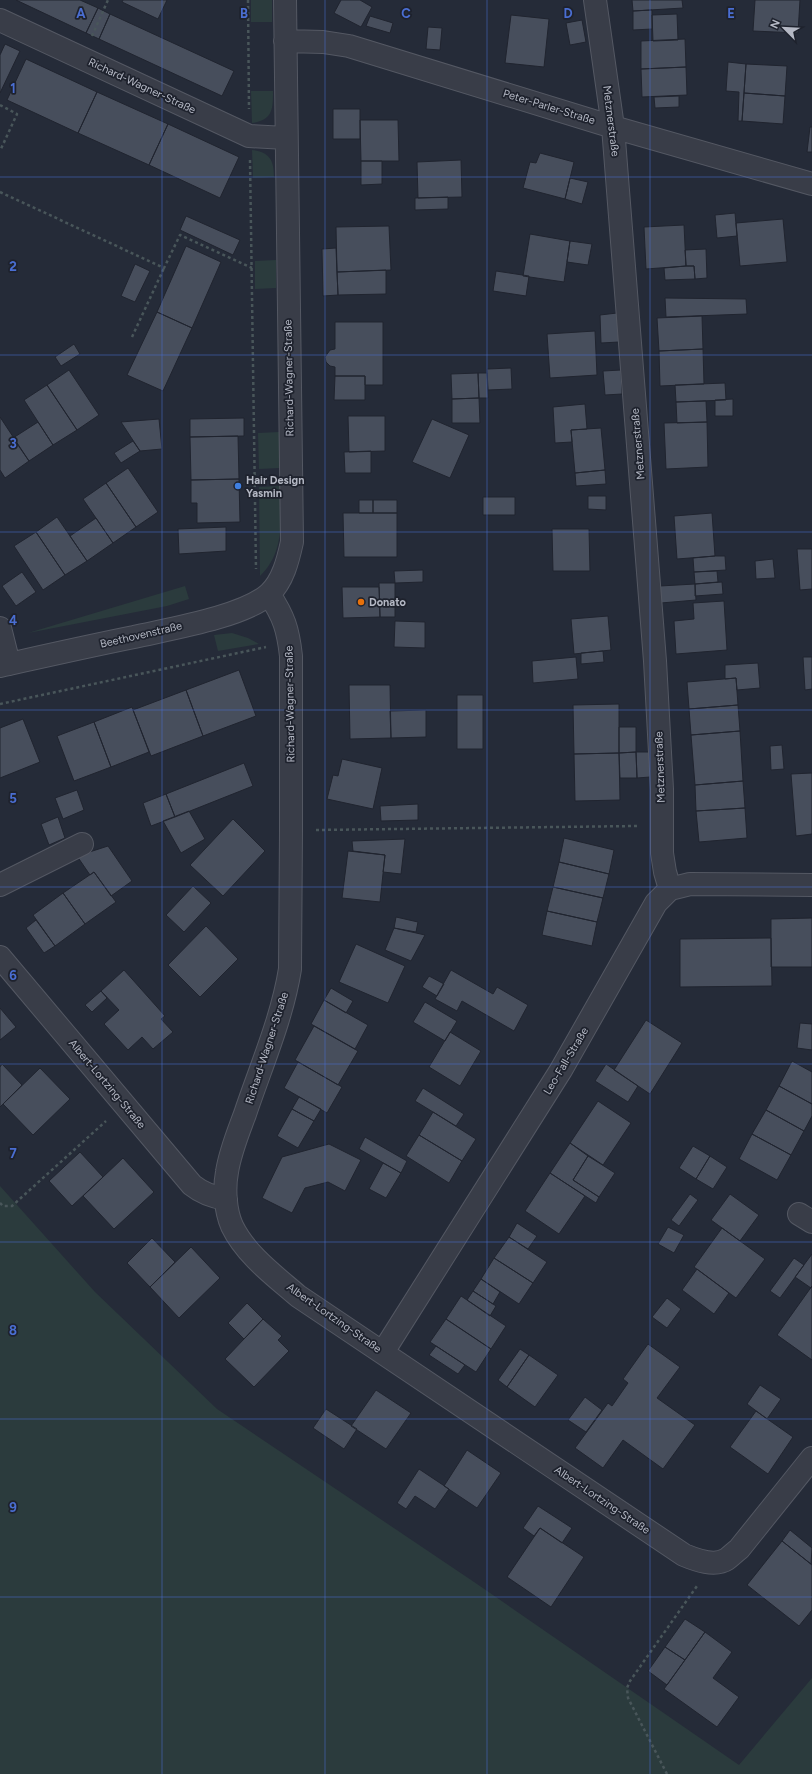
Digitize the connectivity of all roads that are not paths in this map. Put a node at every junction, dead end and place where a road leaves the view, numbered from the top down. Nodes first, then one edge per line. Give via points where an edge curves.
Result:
1 (285, 0) edge
2 (595, 0) edge
3 (0, 20) edge
4 (285, 41) junction
5 (613, 127) junction
6 (286, 138) junction
7 (812, 184) edge
8 (263, 598) junction
9 (0, 628) edge
10 (4, 665) edge
11 (82, 844) dead end
12 (0, 885) edge
13 (812, 885) edge
14 (670, 889) junction
15 (0, 957) edge
16 (226, 1199) junction
17 (383, 1352) junction
18 (812, 1458) edge

1 - 4 street, Richard-Wagner-Straße
2 - 5 street, Metznerstraße
3 - 6 street, Richard-Wagner-Straße via 249,136
4 - 5 street, Peter-Parler-Straße via 349,46
4 - 6 street, Richard-Wagner-Straße
5 - 7 street, Peter-Parler-Straße
5 - 14 street, Metznerstraße via 656,661 662,852
6 - 8 street, Richard-Wagner-Straße via 292,542 283,573
8 - 10 street, Beethovenstraße via 233,613 203,621
8 - 16 street, Richard-Wagner-Straße via 281,612 290,642 290,969 280,1014 233,1147 227,1172
9 - 10 street, Beethovenstraße
11 - 12 street
13 - 14 street, Leo-Fall-Straße via 690,884
14 - 17 street, Leo-Fall-Straße via 656,902 561,1070
15 - 16 street, Albert-Lortzing-Straße via 192,1185 213,1197
16 - 17 street, Albert-Lortzing-Straße via 232,1225 248,1250 298,1296
17 - 18 street, Albert-Lortzing-Straße via 684,1555 699,1561 726,1560 739,1549

